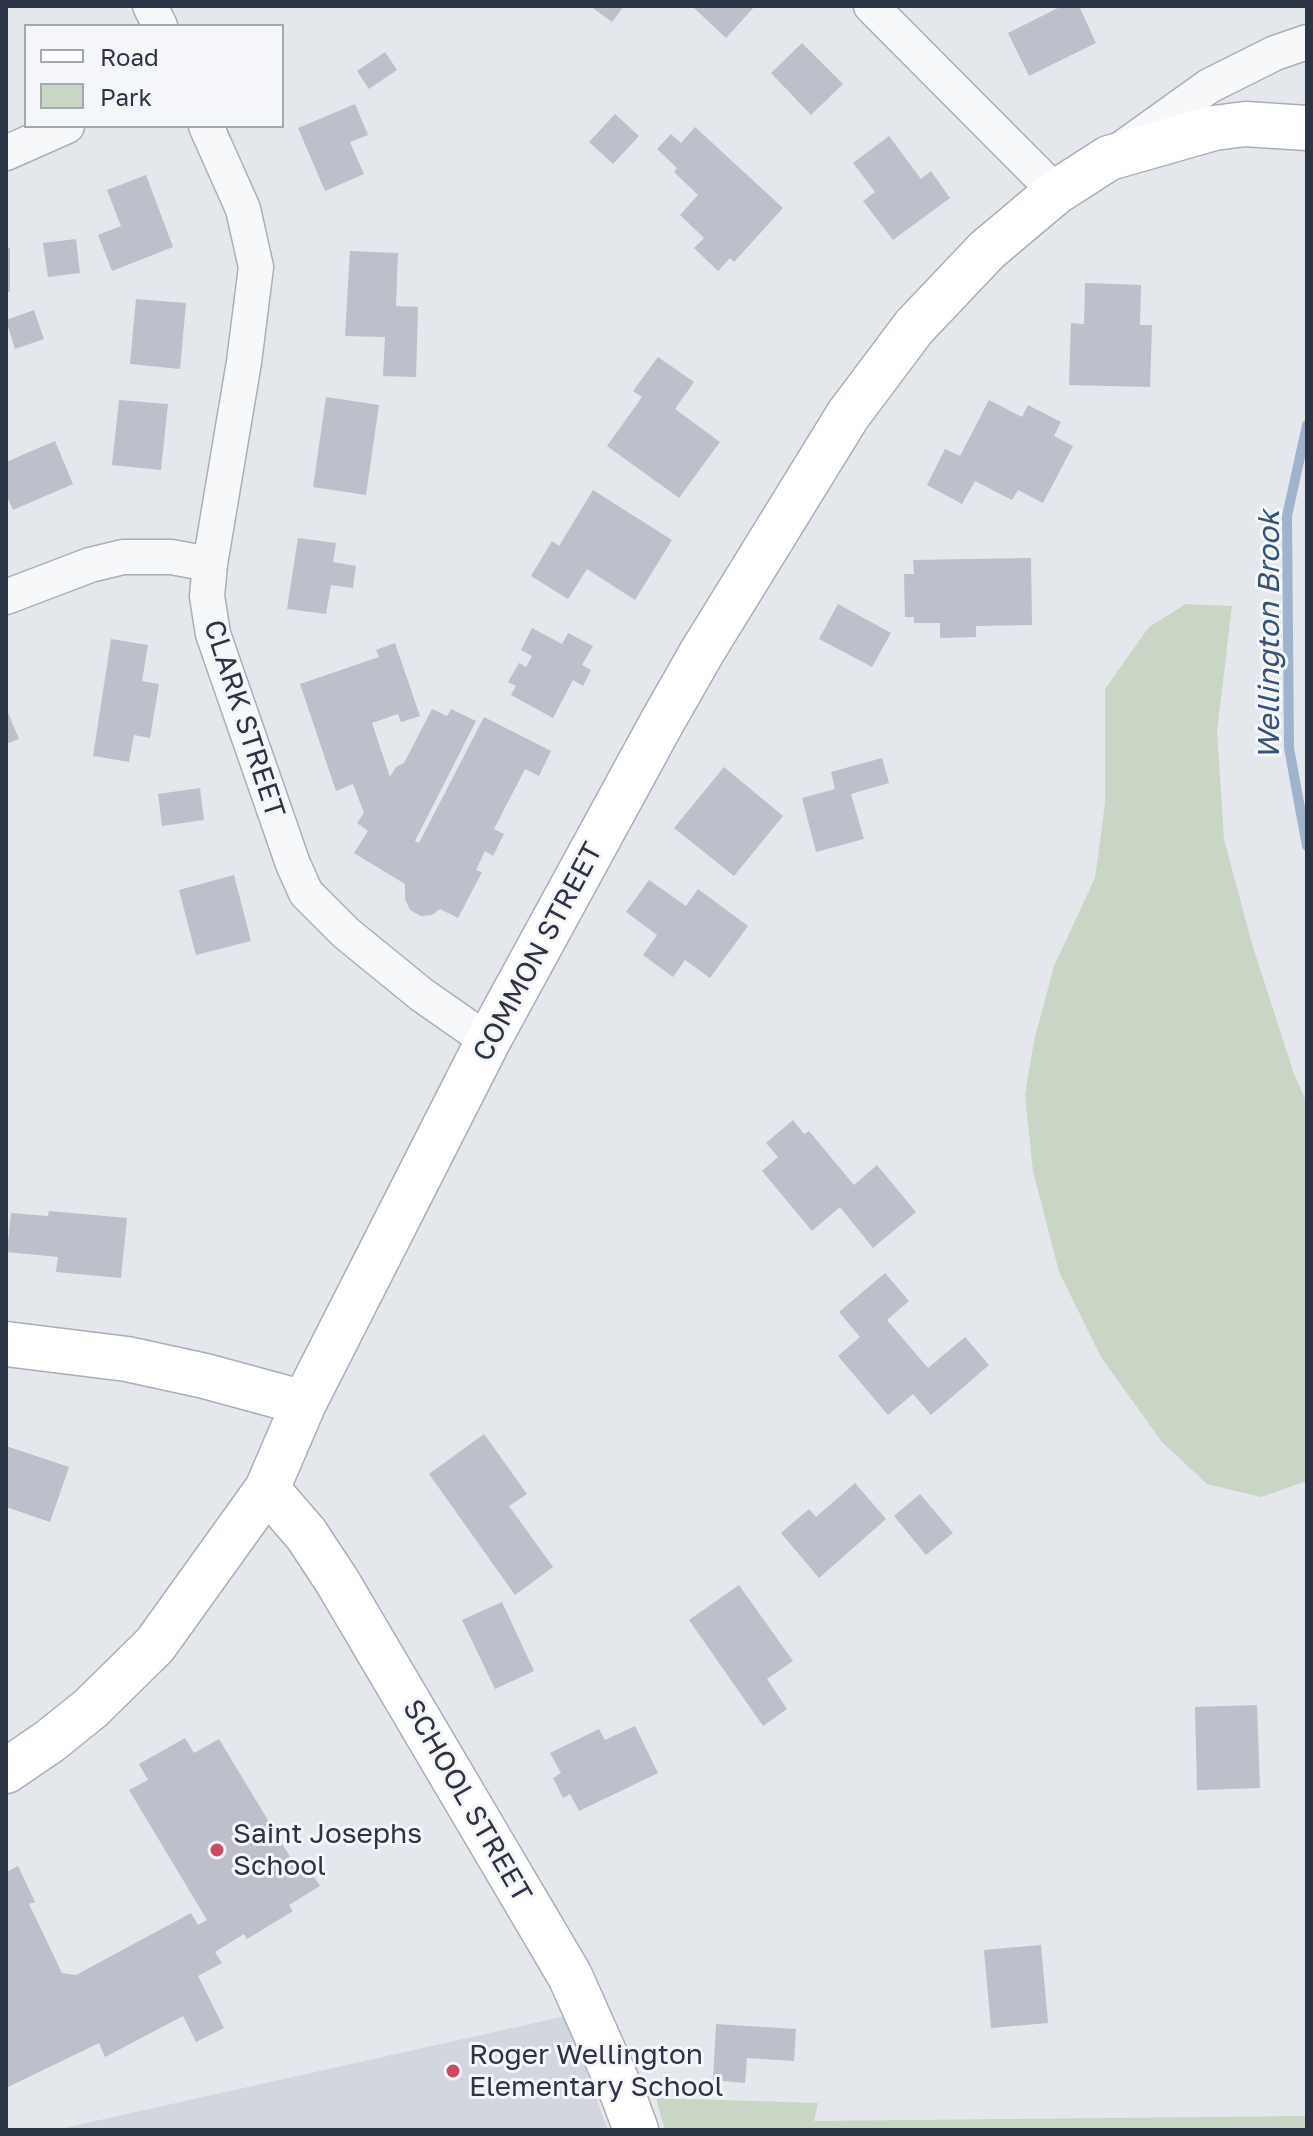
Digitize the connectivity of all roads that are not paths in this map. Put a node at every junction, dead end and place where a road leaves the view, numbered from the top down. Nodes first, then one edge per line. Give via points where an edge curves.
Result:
1 (150, 6) edge
2 (871, 6) edge
3 (159, 24) edge
4 (1307, 42) edge
5 (62, 128) edge
6 (207, 128) edge
7 (1307, 128) edge
8 (6, 153) edge
9 (1109, 158) junction
10 (1056, 192) junction
11 (210, 564) junction
12 (6, 597) edge
13 (488, 1041) junction
14 (6, 1344) edge
15 (304, 1403) junction
16 (267, 1489) junction
17 (6, 1771) edge
18 (636, 2130) edge

1 - 3 street
2 - 10 street
4 - 9 street, COMMON STREET via 1209,86
5 - 8 street
6 - 11 street, CLARK STREET via 243,209 256,267
7 - 9 main road, COMMON STREET via 1214,128
9 - 10 main road, COMMON STREET
10 - 13 main road, COMMON STREET via 987,250 914,327 848,415 681,688
11 - 12 street via 123,557
11 - 13 street, CLARK STREET via 213,634 306,893 422,995
13 - 15 main road, COMMON STREET
14 - 15 main road via 127,1359
15 - 16 main road, COMMON STREET
16 - 17 main road, COMMON STREET via 155,1645 91,1708
16 - 18 main road, SCHOOL STREET via 337,1581 570,1976

